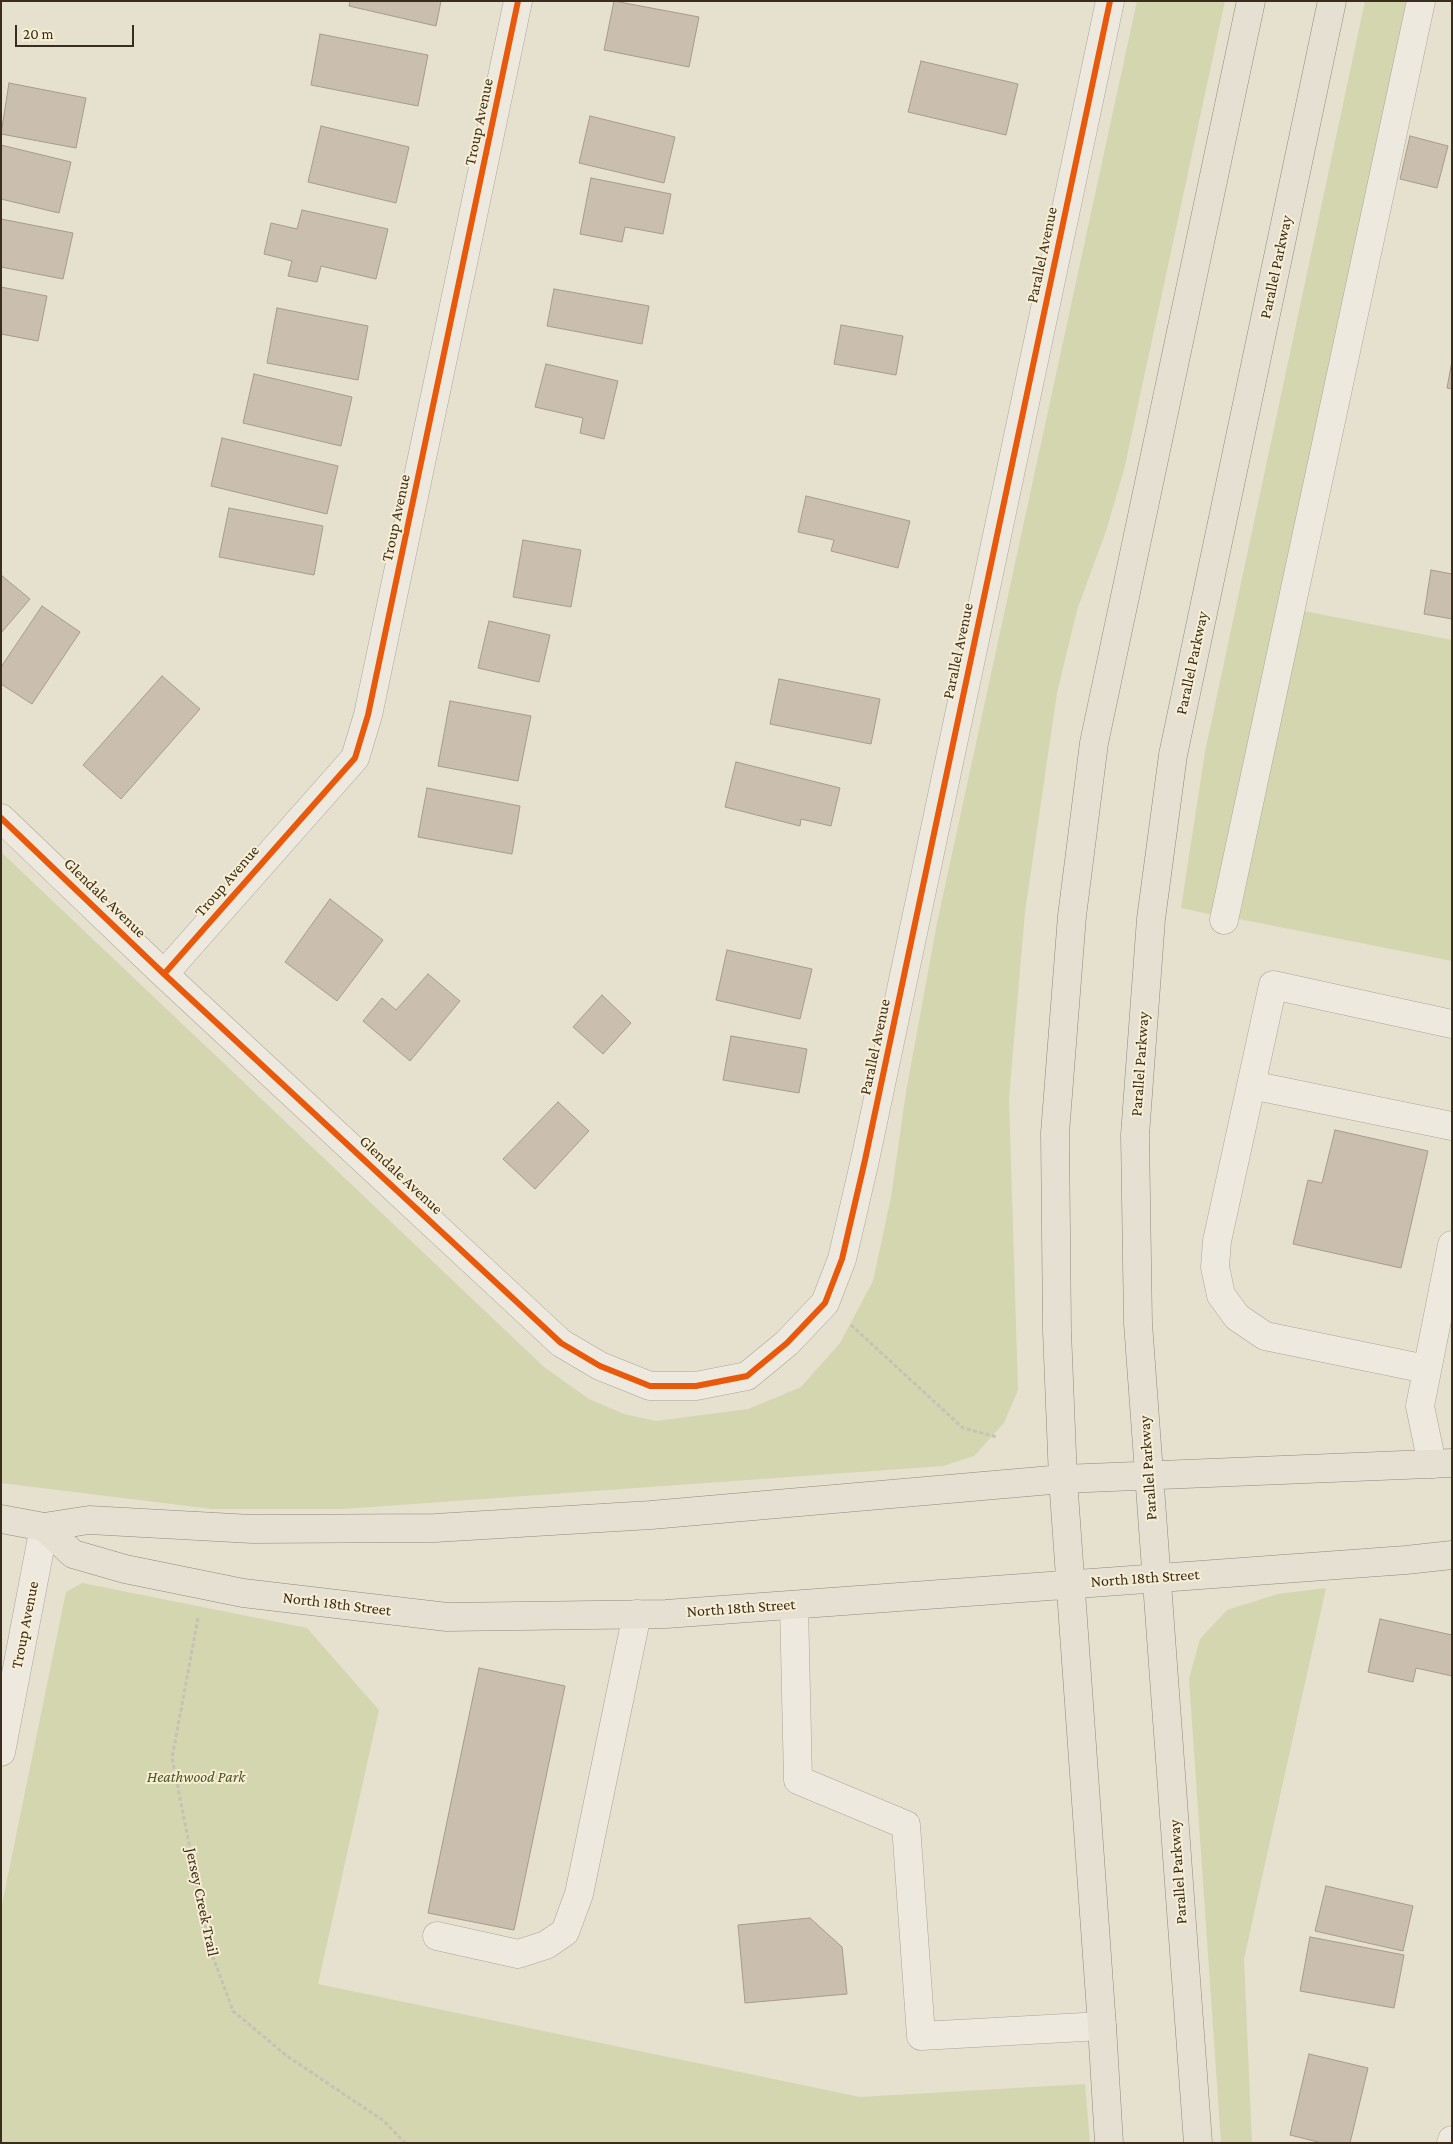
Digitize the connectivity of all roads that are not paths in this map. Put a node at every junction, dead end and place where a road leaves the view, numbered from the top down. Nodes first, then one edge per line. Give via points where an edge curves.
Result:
1 (518, 1) edge
2 (1110, 1) edge
3 (1250, 1) edge
4 (1332, 1) edge
5 (1421, 1) edge
6 (1, 818) edge
7 (1224, 920) dead end
8 (164, 974) junction
9 (1452, 1024) edge
10 (1251, 1085) junction
11 (1452, 1126) edge
12 (1452, 1245) edge
13 (825, 1304) joint
14 (1443, 1329) edge
15 (1426, 1368) junction
16 (1442, 1464) edge
17 (1149, 1477) junction
18 (1063, 1479) junction
19 (1, 1519) edge
20 (44, 1527) junction
21 (1452, 1555) edge
22 (1155, 1577) junction
23 (1070, 1584) junction
24 (794, 1604) junction
25 (637, 1614) junction
26 (1, 1752) edge
27 (437, 1936) dead end
28 (1102, 2026) junction
29 (1109, 2143) edge
30 (1198, 2143) edge

1 - 8 street, Troup Avenue via 368,715 355,758
2 - 13 street, Parallel Avenue via 865,1160 842,1259
3 - 18 main road via 1094,743 1085,810 1072,916 1055,1133 1056,1331
4 - 17 main road, Parallel Parkway via 1173,755 1151,919 1135,1135 1138,1323
5 - 7 street
6 - 8 street, Glendale Avenue
8 - 13 street, Glendale Avenue via 562,1343 600,1366 650,1386 696,1386 747,1376 786,1344
9 - 10 street via 1273,985
10 - 11 street
10 - 15 street via 1217,1241 1215,1267 1221,1295 1237,1317 1265,1336
12 - 14 street
14 - 15 street
15 - 16 street via 1420,1406
16 - 17 main road
17 - 18 main road
17 - 22 main road, Parallel Parkway
18 - 20 main road via 660,1514 435,1528 252,1529 88,1520
18 - 23 main road
19 - 20 main road
20 - 25 main road, North 18th Street via 73,1554 125,1569 243,1593 447,1617
20 - 26 street, Troup Avenue
21 - 22 main road, North 18th Street
22 - 23 main road, North 18th Street
22 - 30 main road, Parallel Parkway
23 - 24 main road, North 18th Street
23 - 28 main road
24 - 25 main road, North 18th Street
24 - 28 street via 798,1780 906,1825 921,2036
25 - 27 street via 579,1894 565,1932 546,1945 518,1954
28 - 29 main road

